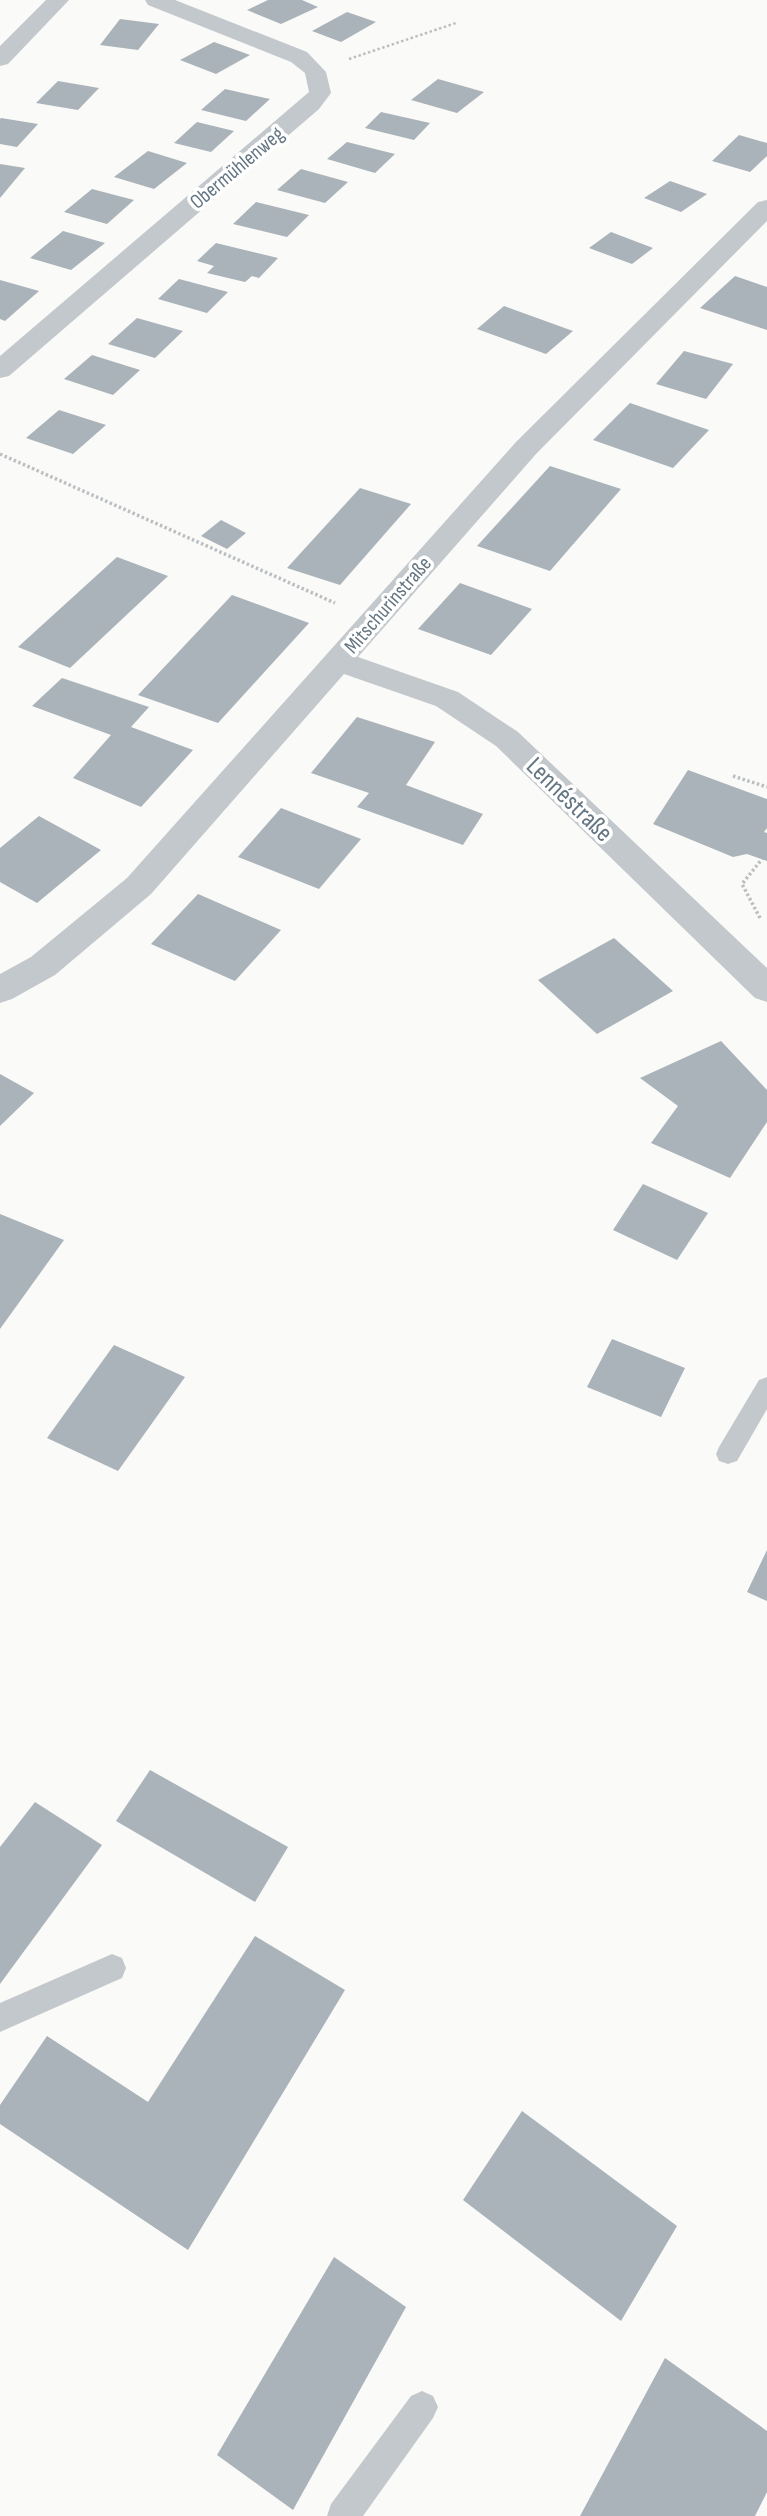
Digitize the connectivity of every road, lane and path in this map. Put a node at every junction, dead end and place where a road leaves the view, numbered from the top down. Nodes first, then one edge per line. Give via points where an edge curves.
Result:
1 (58, 0) edge
2 (156, 0) edge
3 (456, 23) dead end
4 (0, 59) edge
5 (314, 68) junction
6 (767, 207) edge
7 (0, 370) edge
8 (0, 454) edge
9 (374, 620) junction
10 (338, 662) junction
11 (733, 776) dead end
12 (767, 787) edge
13 (767, 989) edge
14 (0, 990) edge
15 (767, 1387) edge
16 (728, 1454) dead end
17 (112, 1968) dead end
18 (0, 2018) edge
19 (422, 2407) dead end
20 (343, 2516) edge

1 - 4 street
2 - 5 street via 299,57
3 - 5 path
5 - 7 street, Obermühlenweg via 320,93 311,104
6 - 9 street, Mitschurinstraße via 526,448
8 - 9 path
9 - 10 street, Mitschurinstraße
10 - 13 street, Lennéstraße via 447,699 507,739
10 - 14 street, Mitschurinstraße via 139,886 43,966
11 - 12 path
15 - 16 lane
17 - 18 lane
19 - 20 lane

